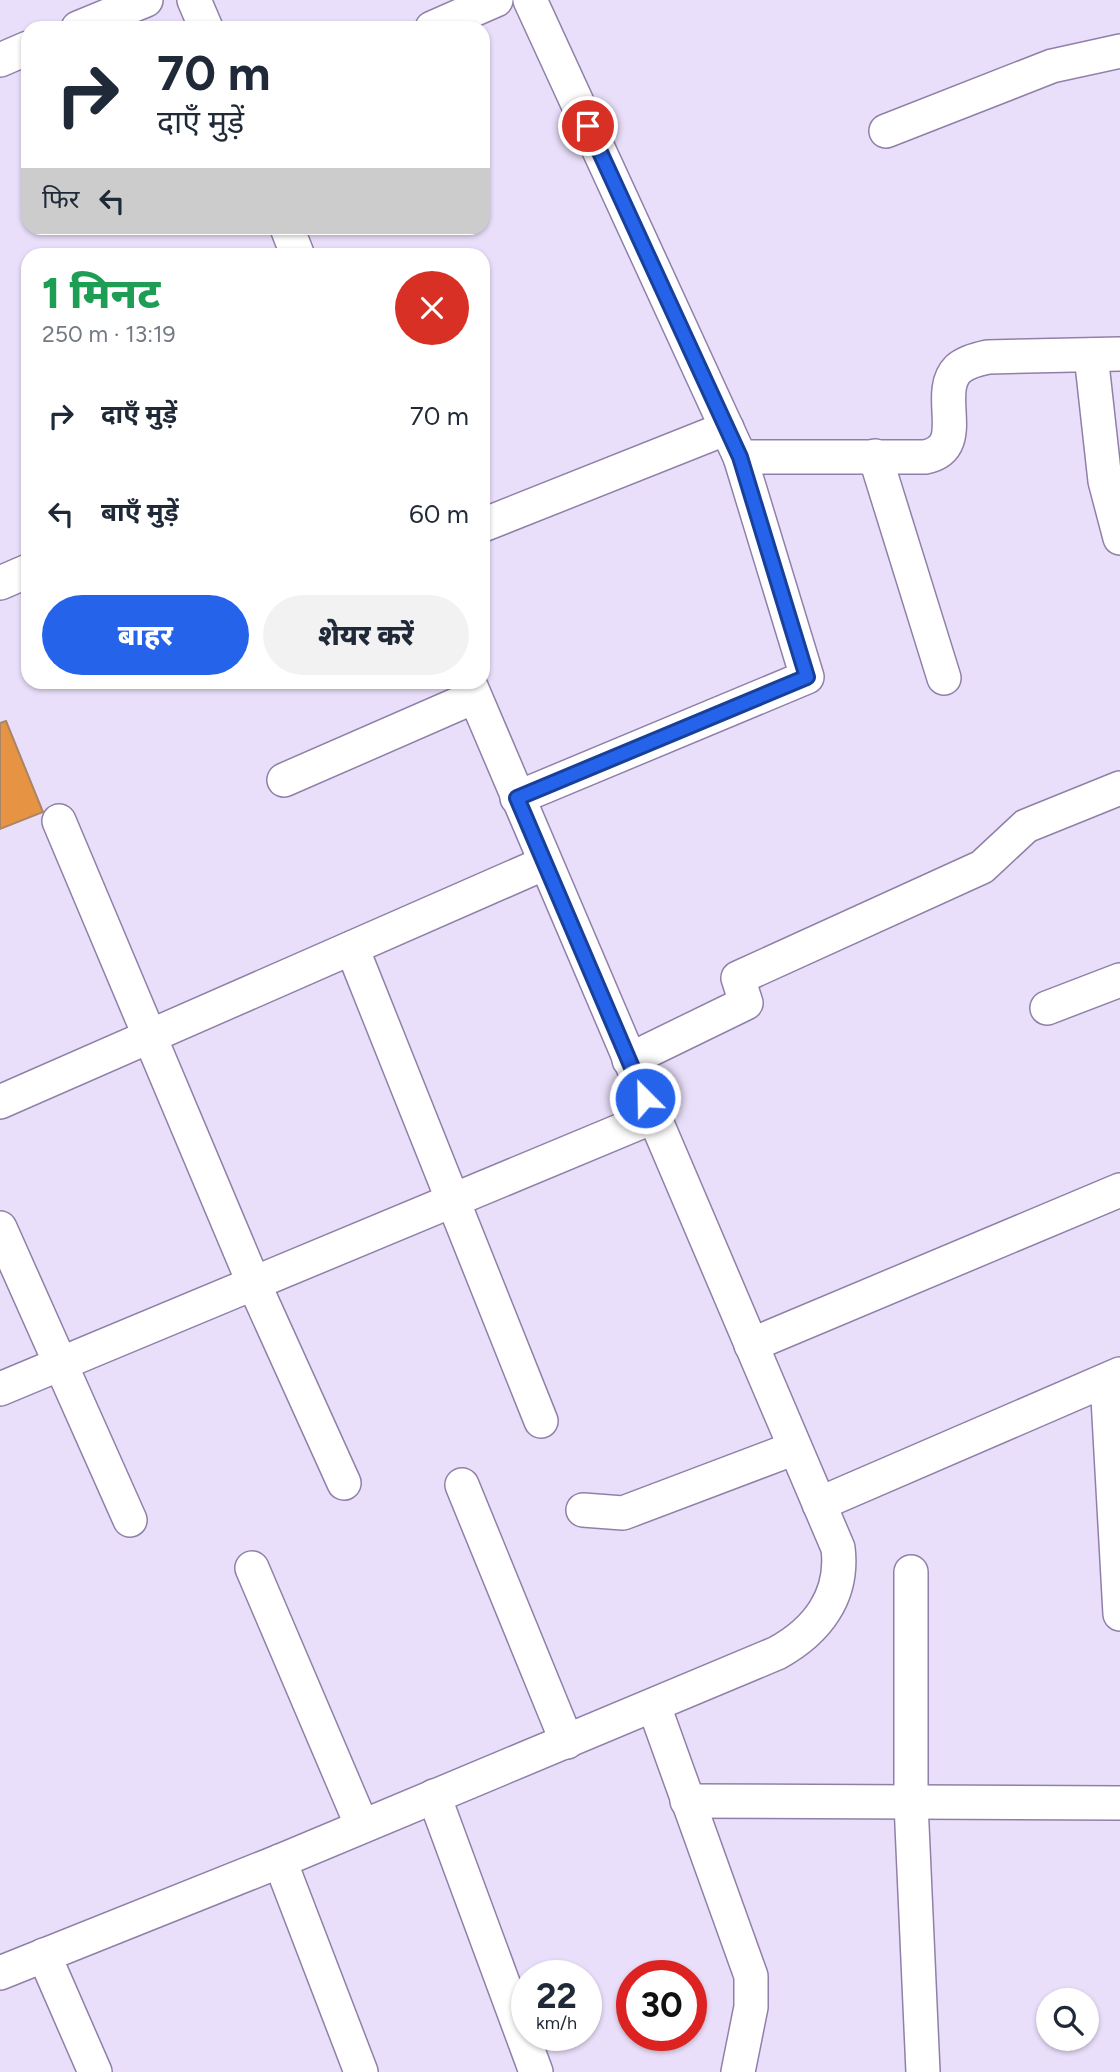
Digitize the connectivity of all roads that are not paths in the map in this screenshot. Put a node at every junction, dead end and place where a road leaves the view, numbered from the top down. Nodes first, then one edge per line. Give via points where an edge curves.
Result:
1 (146, 0) edge
2 (194, 0) edge
3 (496, 0) edge
4 (530, 0) edge
5 (95, 21) edge
6 (203, 21) edge
7 (448, 21) edge
8 (21, 51) edge
9 (1120, 51) edge
10 (0, 60) edge
11 (886, 131) dead end
12 (1106, 355) edge
13 (734, 442) junction
14 (874, 456) junction
15 (490, 523) edge
16 (1120, 538) edge
17 (21, 574) edge
18 (0, 583) edge
19 (944, 678) dead end
20 (472, 690) edge
21 (284, 780) dead end
22 (1120, 789) edge
23 (517, 798) junction
24 (59, 821) dead end
25 (545, 863) junction
26 (352, 948) junction
27 (1120, 980) edge
28 (1047, 1009) dead end
29 (150, 1037) junction
30 (629, 1060) junction
31 (0, 1102) edge
32 (653, 1116) junction
33 (1120, 1189) edge
34 (454, 1200) junction
35 (0, 1228) edge
36 (254, 1284) junction
37 (751, 1345) junction
38 (61, 1364) junction
39 (1113, 1377) edge
40 (0, 1389) edge
41 (541, 1420) dead end
42 (795, 1448) junction
43 (344, 1483) dead end
44 (463, 1485) dead end
45 (819, 1504) junction
46 (583, 1510) dead end
47 (130, 1520) dead end
48 (252, 1568) dead end
49 (911, 1572) dead end
50 (1120, 1614) edge
51 (654, 1706) junction
52 (567, 1742) junction
53 (434, 1796) junction
54 (687, 1801) junction
55 (911, 1802) junction
56 (1120, 1803) edge
57 (362, 1826) junction
58 (280, 1861) junction
59 (44, 1955) junction
60 (0, 1973) edge
61 (95, 2072) edge
62 (361, 2072) edge
63 (536, 2072) edge
64 (738, 2072) edge
65 (923, 2072) edge

1 - 5 street
2 - 6 street
3 - 7 street
4 - 13 street
8 - 10 street
9 - 11 street via 1052,65
12 - 14 street via 988,357 971,362 957,370 950,385 945,448 925,457
12 - 16 street via 1105,481
13 - 14 street
13 - 15 street
13 - 23 street via 807,677
14 - 19 street
17 - 18 street
20 - 21 street
20 - 23 street
22 - 30 street via 1026,826 982,867 738,978 746,1003
23 - 25 street
24 - 29 street
25 - 26 street
25 - 30 street
26 - 29 street
26 - 34 street
27 - 28 street
29 - 31 street
29 - 36 street
30 - 32 street
32 - 34 street
32 - 37 street
33 - 37 street
34 - 36 street
34 - 41 street
35 - 38 street
36 - 38 street
36 - 43 street
37 - 42 street
38 - 40 street
38 - 47 street
39 - 45 street
39 - 50 street
42 - 45 street
42 - 46 street via 623,1513
44 - 52 street
45 - 51 street via 838,1548 840,1565 821,1618 777,1653
48 - 57 street
49 - 55 street
51 - 52 street
51 - 54 street
52 - 53 street
53 - 57 street
53 - 63 street
54 - 55 street
54 - 64 street via 751,1976 752,1999
55 - 56 street
55 - 65 street
57 - 58 street
58 - 59 street
58 - 62 street
59 - 60 street
59 - 61 street

